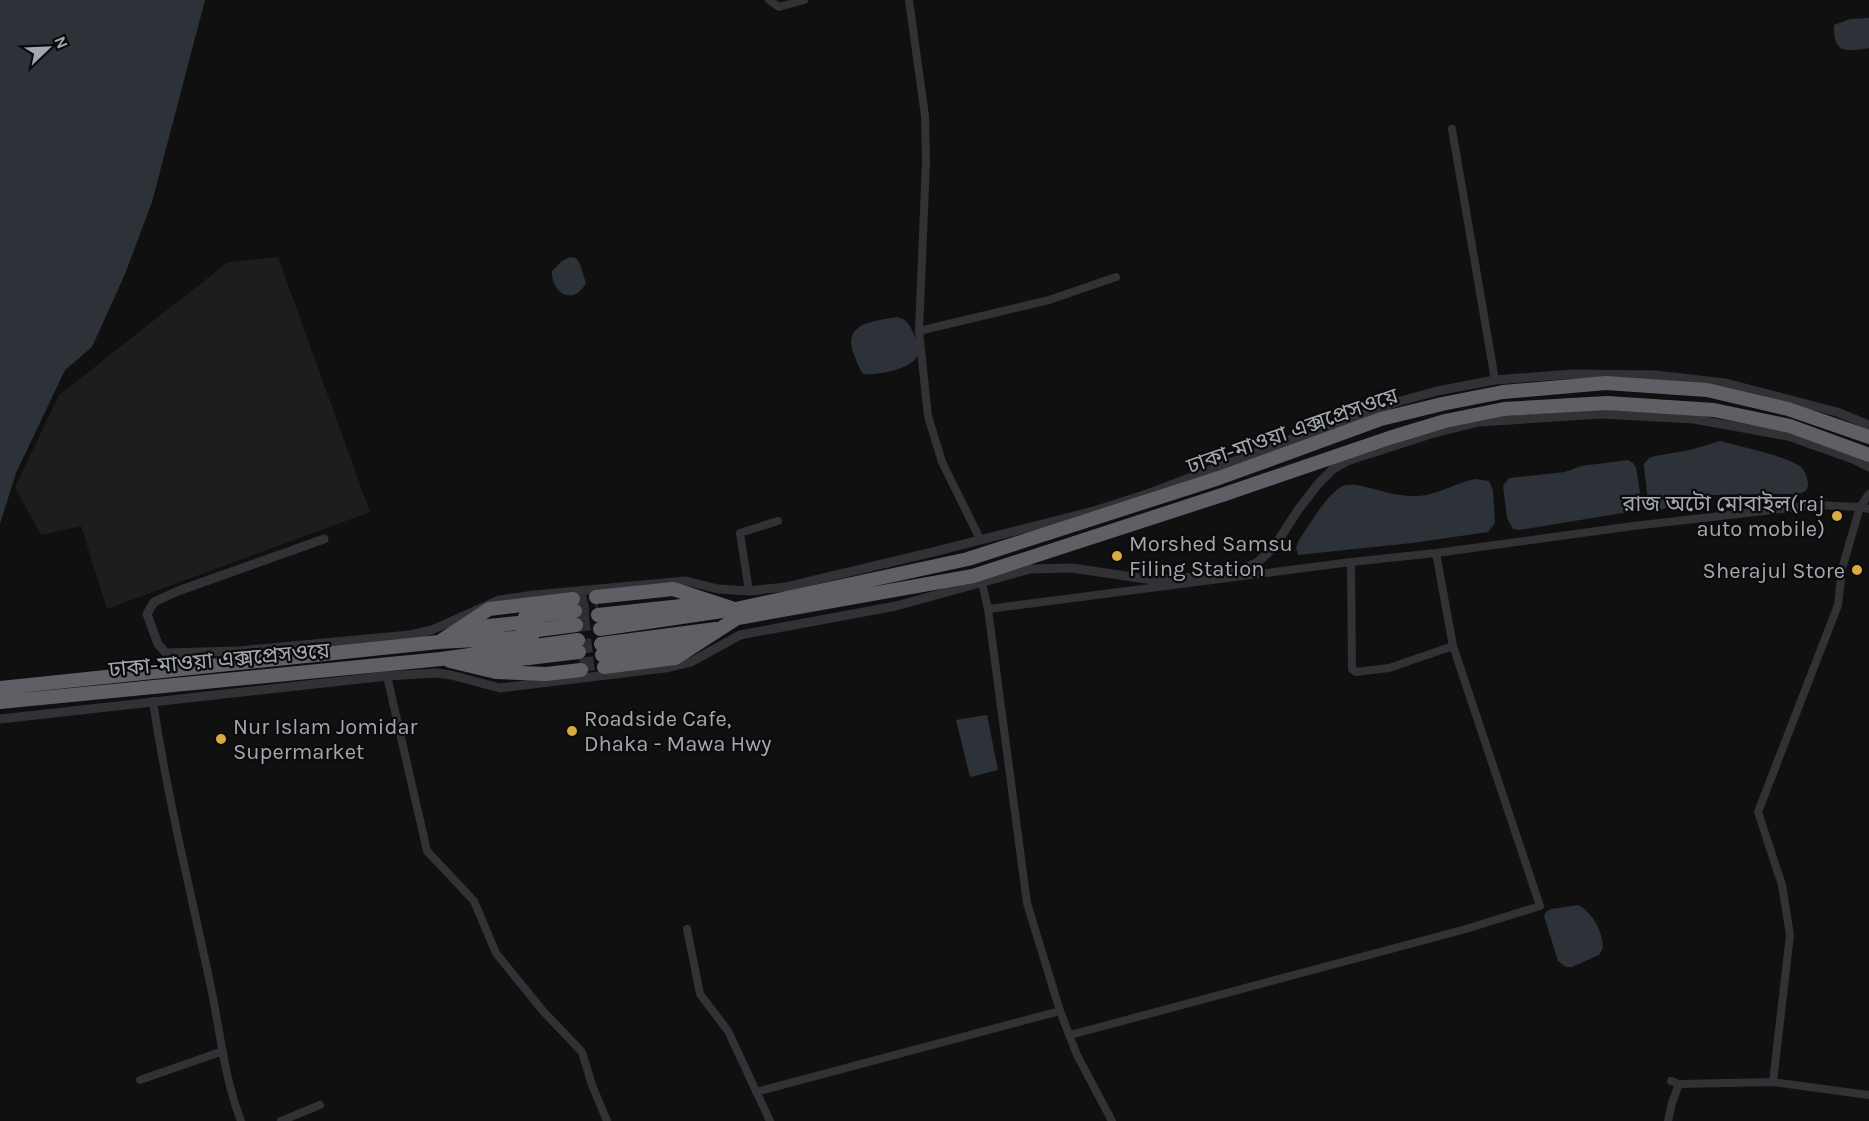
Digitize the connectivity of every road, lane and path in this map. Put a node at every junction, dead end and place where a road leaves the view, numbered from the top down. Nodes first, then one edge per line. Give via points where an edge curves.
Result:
1 (769, 0) edge
2 (804, 0) edge
3 (909, 0) edge
4 (1452, 129) dead end
5 (1116, 277) dead end
6 (919, 331) junction
7 (1495, 380) junction
8 (1869, 425) edge
9 (1869, 437) edge
10 (1869, 455) edge
11 (1869, 467) edge
12 (1869, 494) edge
13 (1860, 507) junction
14 (1869, 509) edge
15 (778, 521) dead end
16 (324, 539) dead end
17 (980, 539) junction
18 (1436, 553) junction
19 (1351, 562) junction
20 (982, 584) junction
21 (749, 591) junction
22 (728, 609) junction
23 (988, 609) junction
24 (458, 629) junction
25 (600, 632) junction
26 (715, 632) junction
27 (577, 635) junction
28 (1453, 646) junction
29 (441, 659) junction
30 (468, 665) junction
31 (387, 676) junction
32 (0, 688) edge
33 (153, 701) junction
34 (0, 702) edge
35 (0, 719) edge
36 (687, 929) dead end
37 (1060, 1011) junction
38 (1070, 1035) junction
39 (223, 1051) junction
40 (140, 1080) dead end
41 (1671, 1081) dead end
42 (1773, 1082) junction
43 (1679, 1084) junction
44 (756, 1092) junction
45 (1869, 1095) edge
46 (320, 1105) dead end
47 (241, 1121) edge
48 (281, 1121) edge
49 (607, 1121) edge
50 (770, 1121) edge
51 (1112, 1121) edge
52 (1668, 1121) edge

1 - 2 street via 779,7
3 - 6 street via 925,116
4 - 7 street
5 - 6 street via 1049,300
6 - 17 street via 928,416 942,462
7 - 8 street via 1573,374 1655,375 1725,383 1837,412
7 - 17 street via 1397,402 1147,494
9 - 22 highway, ঢাকা-মাওয়া এক্সপ্রেসওয়ে via 1788,409 1707,390 1606,383 1503,392 1382,419 1220,478 968,559
10 - 22 highway, ঢাকা-মাওয়া এক্সপ্রেসওয়ে via 1790,426 1714,410 1607,403 1504,409 1389,438 973,576
11 - 20 street via 1788,436 1694,419 1600,414 1479,422 1347,461 1333,469 1311,492 1274,548 1244,569 1153,580 1072,568 1030,569
12 - 13 street
13 - 14 street
13 - 18 street via 1805,506
13 - 42 street via 1842,569 1838,605 1758,812 1782,885 1790,935
15 - 21 street via 740,533
16 - 21 street via 154,602 147,614 158,644 166,653 238,651 410,635 432,630 500,600 650,583 686,581
17 - 21 street via 786,587
18 - 19 street
18 - 28 street
19 - 23 street
19 - 28 street via 1353,671 1389,668
20 - 23 street
20 - 31 street via 896,606 740,635 691,662 665,668 500,688 438,673
22 - 25 highway, ঢাকা-মাওয়া এক্সপ্রেসওয়ে
22 - 25 highway, ঢাকা-মাওয়া এক্সপ্রেসওয়ে
22 - 25 highway, ঢাকা-মাওয়া এক্সপ্রেসওয়ে via 693,595
22 - 26 highway, ঢাকা-মাওয়া এক্সপ্রেসওয়ে
23 - 37 street via 1027,903
24 - 27 highway, ঢাকা-মাওয়া এক্সপ্রেসওয়ে
24 - 27 highway, ঢাকা-মাওয়া এক্সপ্রেসওয়ে
24 - 27 highway, ঢাকা-মাওয়া এক্সপ্রেসওয়ে via 516,639
24 - 32 highway, ঢাকা-মাওয়া এক্সপ্রেসওয়ে
25 - 26 highway, ঢাকা-মাওয়া এক্সপ্রেসওয়ে
25 - 26 highway, ঢাকা-মাওয়া এক্সপ্রেসওয়ে via 690,648
27 - 29 highway, ঢাকা-মাওয়া এক্সপ্রেসওয়ে
27 - 30 highway, ঢাকা-মাওয়া এক্সপ্রেসওয়ে
27 - 30 highway, ঢাকা-মাওয়া এক্সপ্রেসওয়ে
27 - 30 highway, ঢাকা-মাওয়া এক্সপ্রেসওয়ে via 546,675 496,672
28 - 38 street via 1540,906
29 - 30 highway, ঢাকা-মাওয়া এক্সপ্রেসওয়ে
29 - 34 highway, ঢাকা-মাওয়া এক্সপ্রেসওয়ে
31 - 33 street
31 - 49 street via 427,851 474,901 496,953 582,1052
33 - 35 street
33 - 39 street via 160,752
36 - 44 street via 700,993 728,1031
37 - 38 street
37 - 44 street
38 - 51 street
39 - 40 street
39 - 47 street
41 - 43 street
42 - 43 street
42 - 45 street
43 - 52 street
44 - 50 street
46 - 48 street

